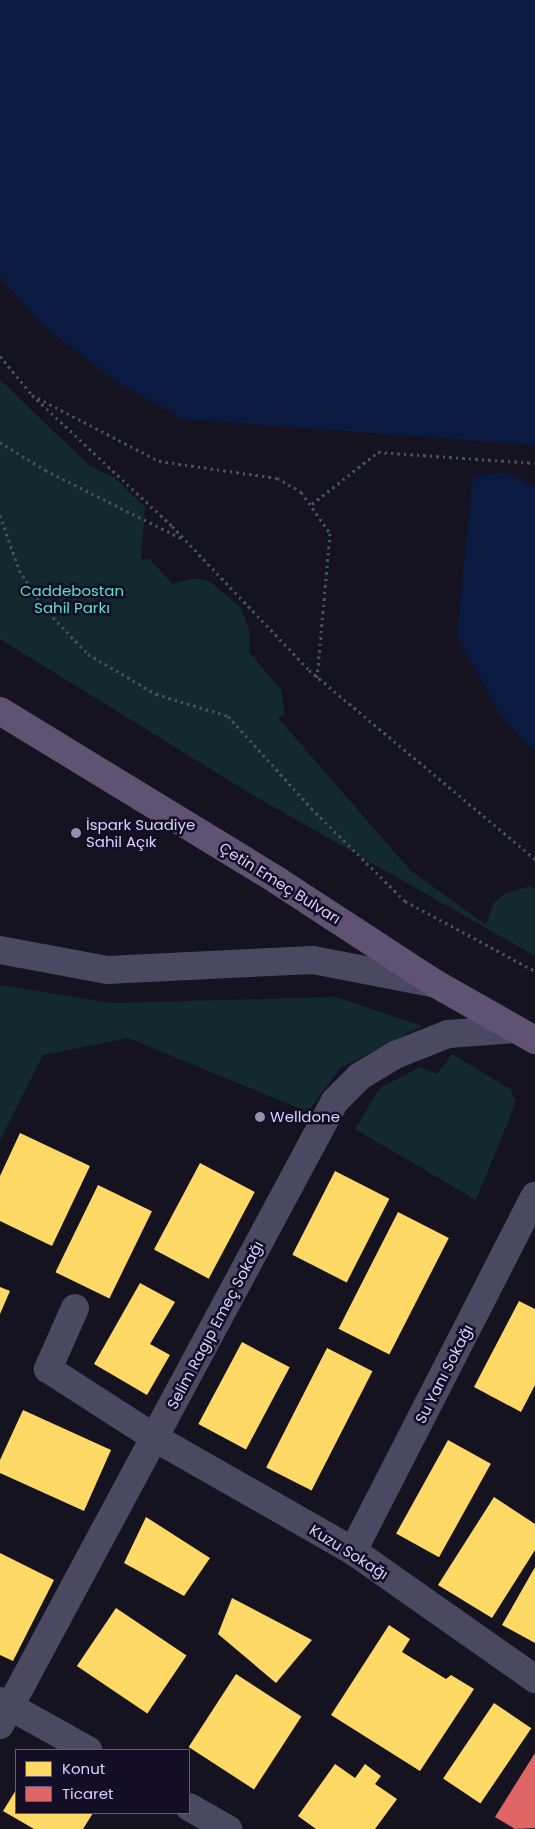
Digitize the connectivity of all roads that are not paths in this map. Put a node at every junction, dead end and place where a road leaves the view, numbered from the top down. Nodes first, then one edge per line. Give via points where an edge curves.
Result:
1 (0, 711) edge
2 (0, 950) edge
3 (436, 984) junction
4 (525, 1035) edge
5 (535, 1196) edge
6 (75, 1308) dead end
7 (155, 1438) junction
8 (354, 1551) junction
9 (535, 1679) edge
10 (4, 1711) edge
11 (86, 1749) edge
12 (190, 1808) edge
13 (228, 1829) edge

1 - 3 main road, Çetin Emeç Bulvarı via 278,881
2 - 3 street via 107,970 312,960
3 - 4 main road, Çetin Emeç Bulvarı
4 - 7 street, Selim Ragıp Emeç Sokağı via 448,1034 395,1054 360,1076 335,1100
5 - 8 street, Su Yanı Sokağı
6 - 7 street, Kuzu Sokağı via 48,1369
7 - 8 street, Kuzu Sokağı
7 - 10 street, Selim Ragıp Emeç Sokağı
8 - 9 street, Kuzu Sokağı
10 - 11 street
12 - 13 street

